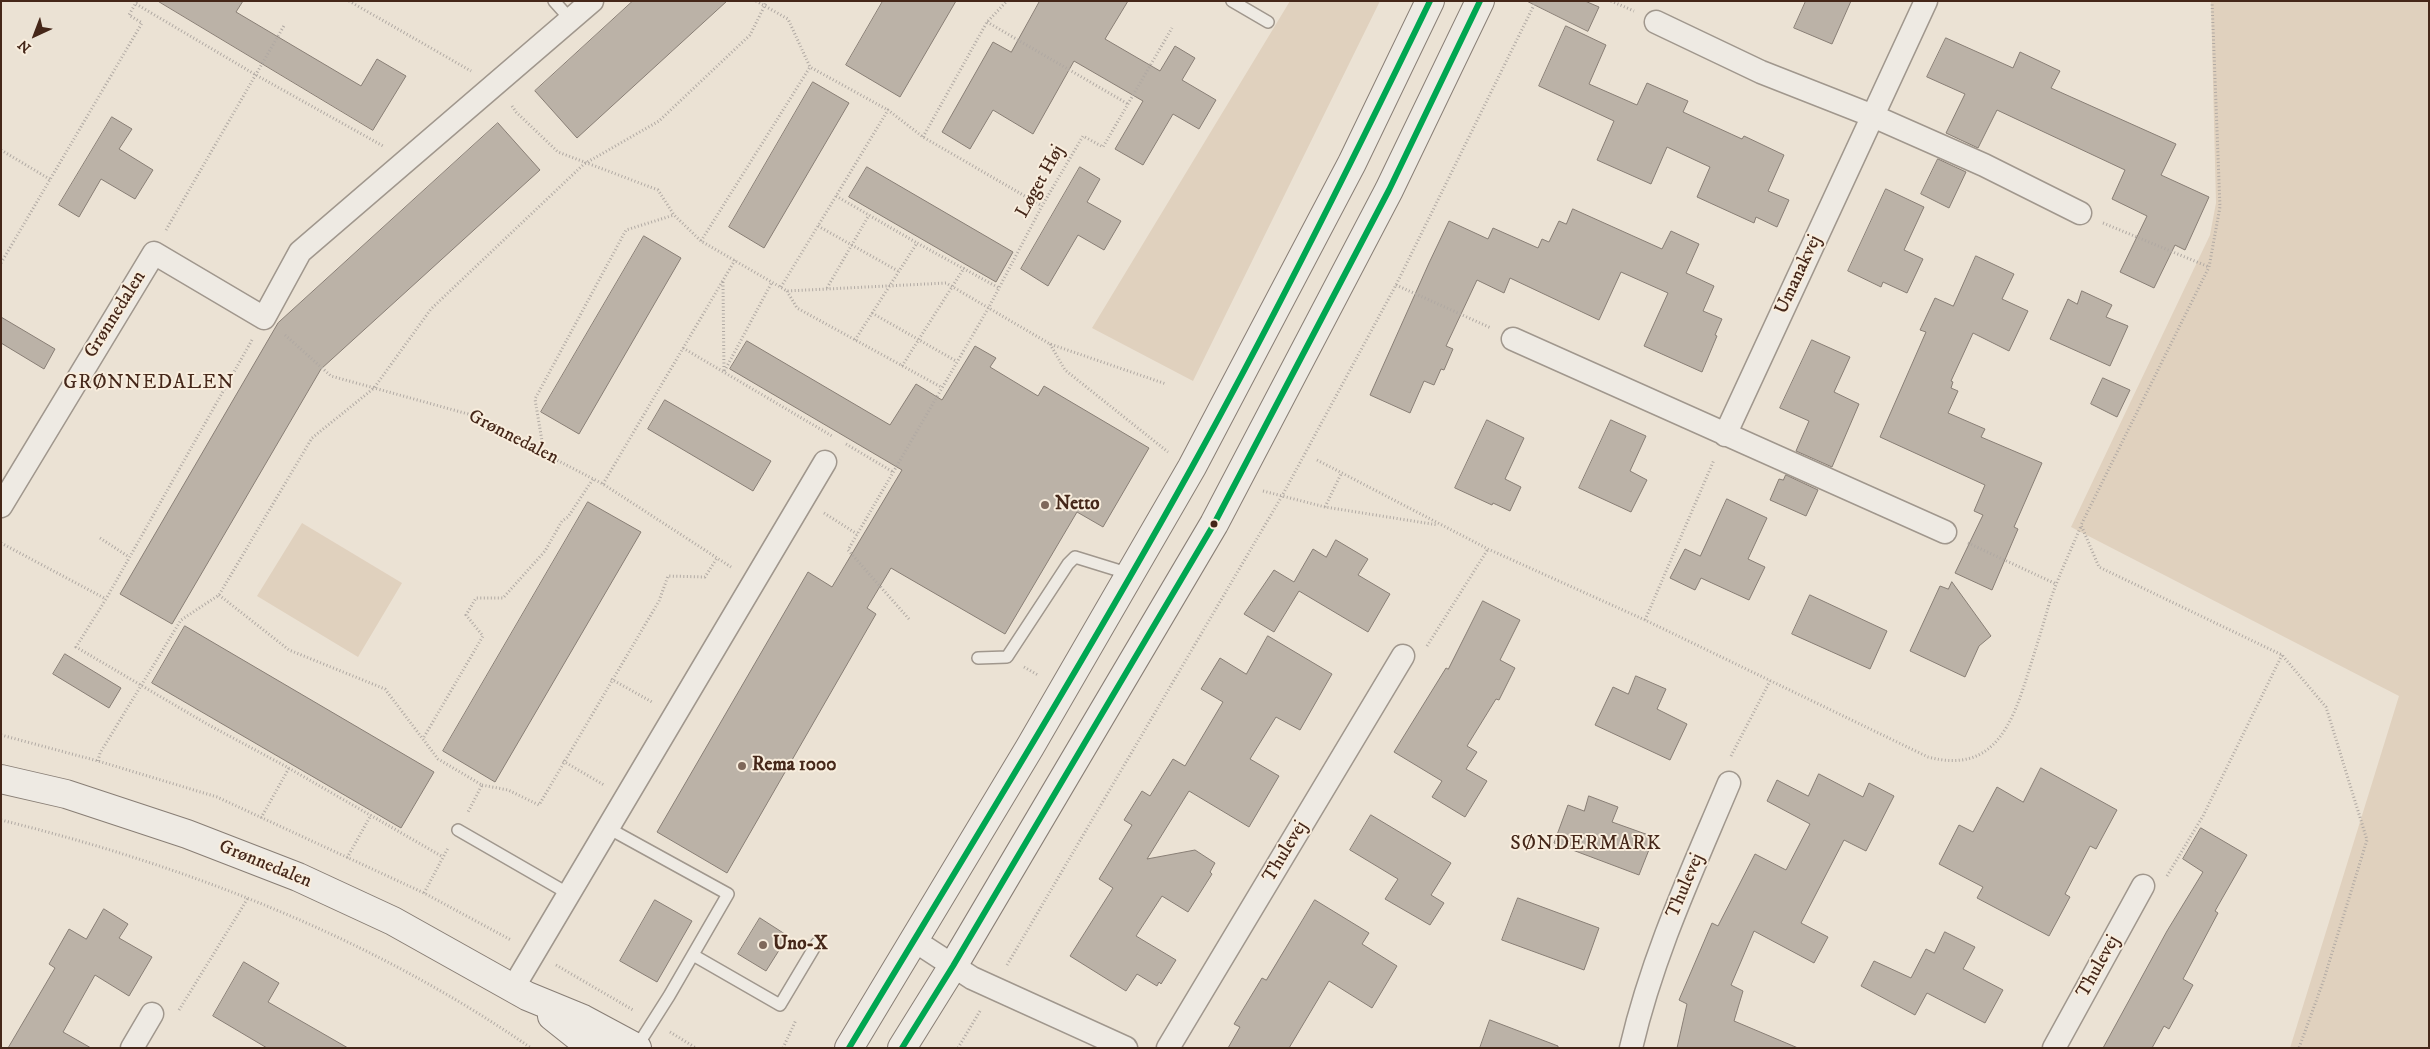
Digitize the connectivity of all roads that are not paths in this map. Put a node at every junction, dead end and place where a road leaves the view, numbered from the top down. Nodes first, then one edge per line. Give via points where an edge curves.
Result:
1 (554, 1) edge
2 (592, 1) edge
3 (1232, 1) edge
4 (1430, 1) edge
5 (1480, 1) edge
6 (1926, 1) edge
7 (571, 20) junction
8 (1268, 22) dead end
9 (1656, 22) dead end
10 (1873, 116) junction
11 (2080, 214) road end
12 (1513, 338) road end
13 (1725, 435) junction
14 (825, 462) dead end
15 (1, 506) edge
16 (1945, 532) road end
17 (1130, 574) junction
18 (1404, 656) road end
19 (978, 658) dead end
20 (1, 779) edge
21 (1729, 783) road end
22 (608, 828) junction
23 (458, 830) road end
24 (2143, 886) road end
25 (569, 894) junction
26 (915, 941) junction
27 (817, 943) dead end
28 (693, 955) junction
29 (954, 966) junction
30 (520, 992) junction
31 (152, 1014) road end
32 (132, 1048) edge
33 (592, 1048) edge
34 (637, 1048) edge
35 (849, 1048) edge
36 (902, 1048) edge
37 (1126, 1048) edge
38 (1168, 1048) edge
39 (1631, 1048) edge
40 (2054, 1048) edge

1 - 7 lane
2 - 7 street
3 - 8 lane
4 - 17 street via 1352,163 1192,467
5 - 29 street via 1389,190 1238,479
6 - 10 street, Umanakvej
7 - 15 street, Grønnedalen via 300,252 264,318 154,253
9 - 10 street via 1761,72
10 - 11 street via 2004,174
10 - 13 street, Umanakvej
12 - 13 street
13 - 16 street
14 - 22 street
17 - 19 lane via 1075,558 1007,657
17 - 26 street
18 - 38 street, Thulevej
20 - 30 street, Grønnedalen via 66,794 187,834 298,877 393,921
21 - 39 street, Thulevej via 1662,942 1643,998
22 - 25 street
22 - 28 lane via 728,894
23 - 25 lane
24 - 40 street, Thulevej
25 - 30 street
26 - 29 street
26 - 35 street
27 - 28 lane via 780,1005
28 - 34 lane
29 - 36 street
29 - 37 street via 972,978
30 - 33 street, Grønnedalen
30 - 34 street, Grønnedalen via 583,1019
31 - 32 street

